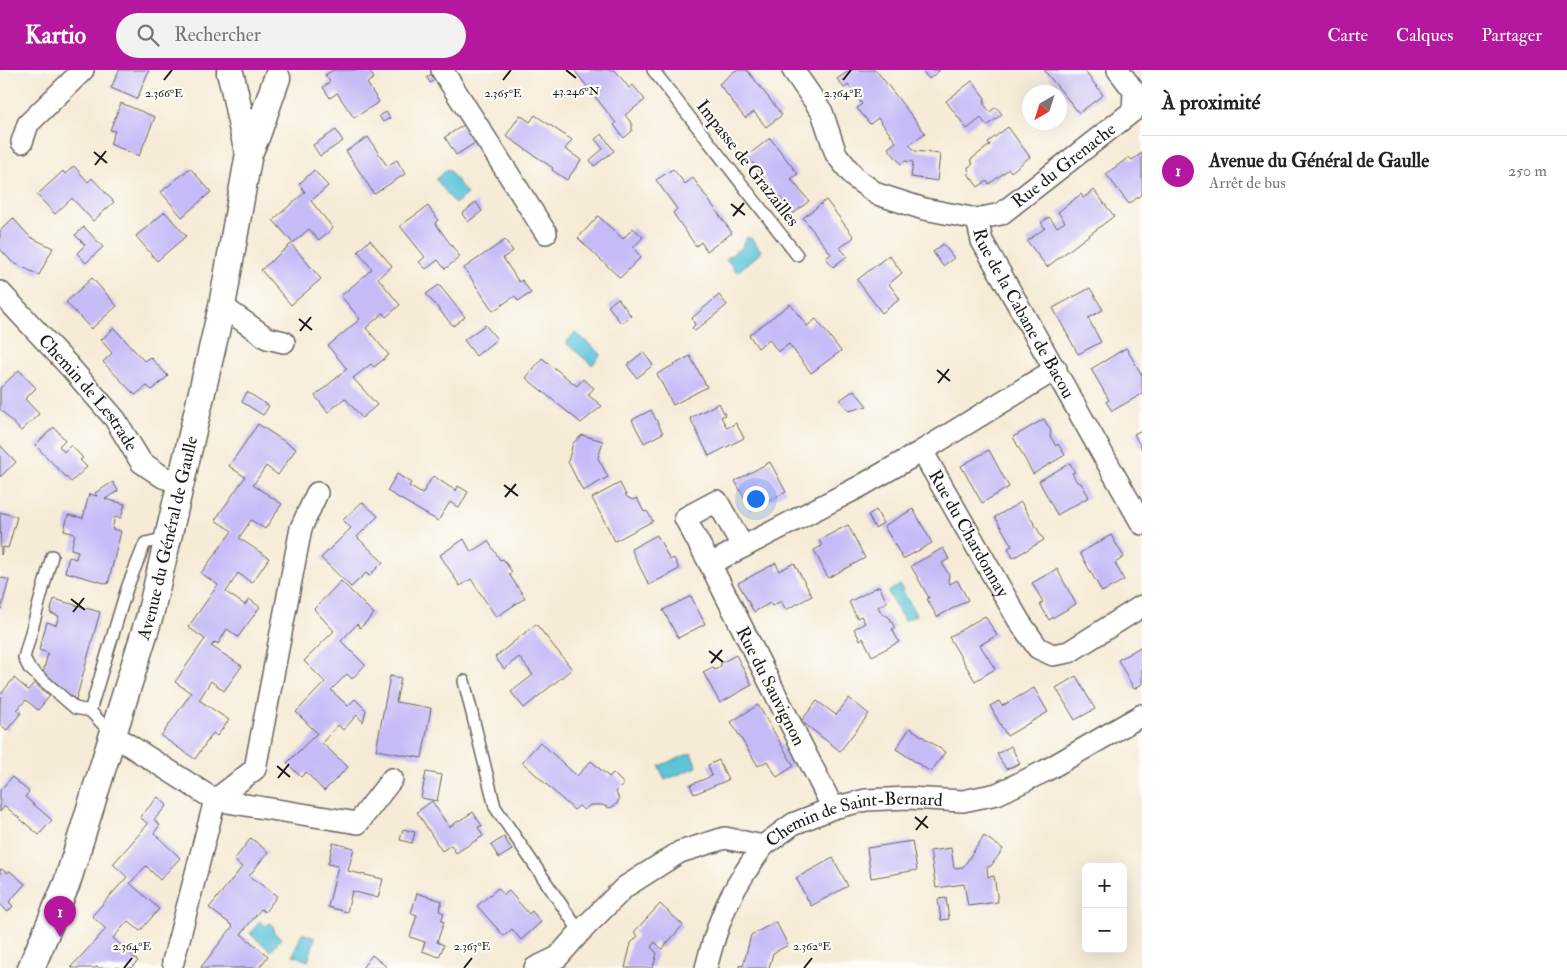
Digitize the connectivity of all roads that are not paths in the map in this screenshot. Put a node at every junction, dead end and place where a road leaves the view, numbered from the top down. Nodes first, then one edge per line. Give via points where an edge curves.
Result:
1 (82, 70) edge
2 (442, 70) edge
3 (653, 70) edge
4 (793, 70) edge
5 (1118, 70) edge
6 (228, 72) edge
7 (283, 74) edge
8 (22, 142) dead end
9 (249, 153) junction
10 (977, 220) junction
11 (546, 233) dead end
12 (797, 255) dead end
13 (0, 292) edge
14 (222, 306) junction
15 (284, 342) dead end
16 (1056, 369) junction
17 (922, 451) junction
18 (180, 483) junction
19 (317, 493) dead end
20 (1142, 524) edge
21 (167, 538) junction
22 (743, 547) junction
23 (52, 556) dead end
24 (710, 564) junction
25 (1142, 606) edge
26 (464, 681) dead end
27 (90, 711) junction
28 (1142, 715) edge
29 (113, 735) junction
30 (392, 779) dead end
31 (216, 800) junction
32 (832, 808) junction
33 (764, 846) junction
34 (580, 932) junction
35 (174, 962) dead end
36 (32, 968) edge
37 (535, 968) edge
38 (706, 968) edge

1 - 8 street via 28,124
2 - 11 street
3 - 12 lane, Impasse de Grazailles
4 - 10 street, Rue de la Cabane de Bacou via 822,112 836,154 855,178 877,194 924,210
5 - 10 street, Rue du Grenache via 1134,91 1133,111 1001,214
6 - 7 street via 245,80 261,82
6 - 9 street, Avenue du Général de Gaulle via 235,89
7 - 9 street, Avenue du Général de Gaulle
9 - 14 street, Avenue du Général de Gaulle
10 - 16 street, Rue de la Cabane de Bacou via 982,241
13 - 18 street, Chemin de Lestrade via 115,419 141,462 163,477
14 - 15 street via 267,338
14 - 18 street, Avenue du Général de Gaulle
16 - 17 street, Rue du Chardonnay
16 - 20 street, Rue de la Cabane de Bacou
17 - 22 street
17 - 25 street, Rue du Chardonnay via 1019,621 1038,648 1053,654 1069,652
18 - 21 street, Avenue du Général de Gaulle
19 - 31 street via 301,528 255,769
21 - 27 lane via 145,542 127,588
21 - 29 street, Avenue du Général de Gaulle via 150,616
22 - 24 street
22 - 24 street, Rue du Sauvignon via 717,501 684,518
23 - 27 lane via 24,658 29,668 75,708
24 - 32 street, Rue du Sauvignon
26 - 34 lane via 495,807
27 - 29 lane
28 - 32 street, Chemin de Saint-Bernard via 997,794 963,801 866,800
29 - 31 street
29 - 36 street, Avenue du Général de Gaulle via 67,883
30 - 31 street via 358,823
31 - 35 street
32 - 33 street, Chemin de Saint-Bernard via 793,824
33 - 34 street, Chemin de Saint-Bernard via 725,838 680,852 625,887
33 - 38 street via 725,909
34 - 37 street, Chemin de Saint-Bernard via 558,957

